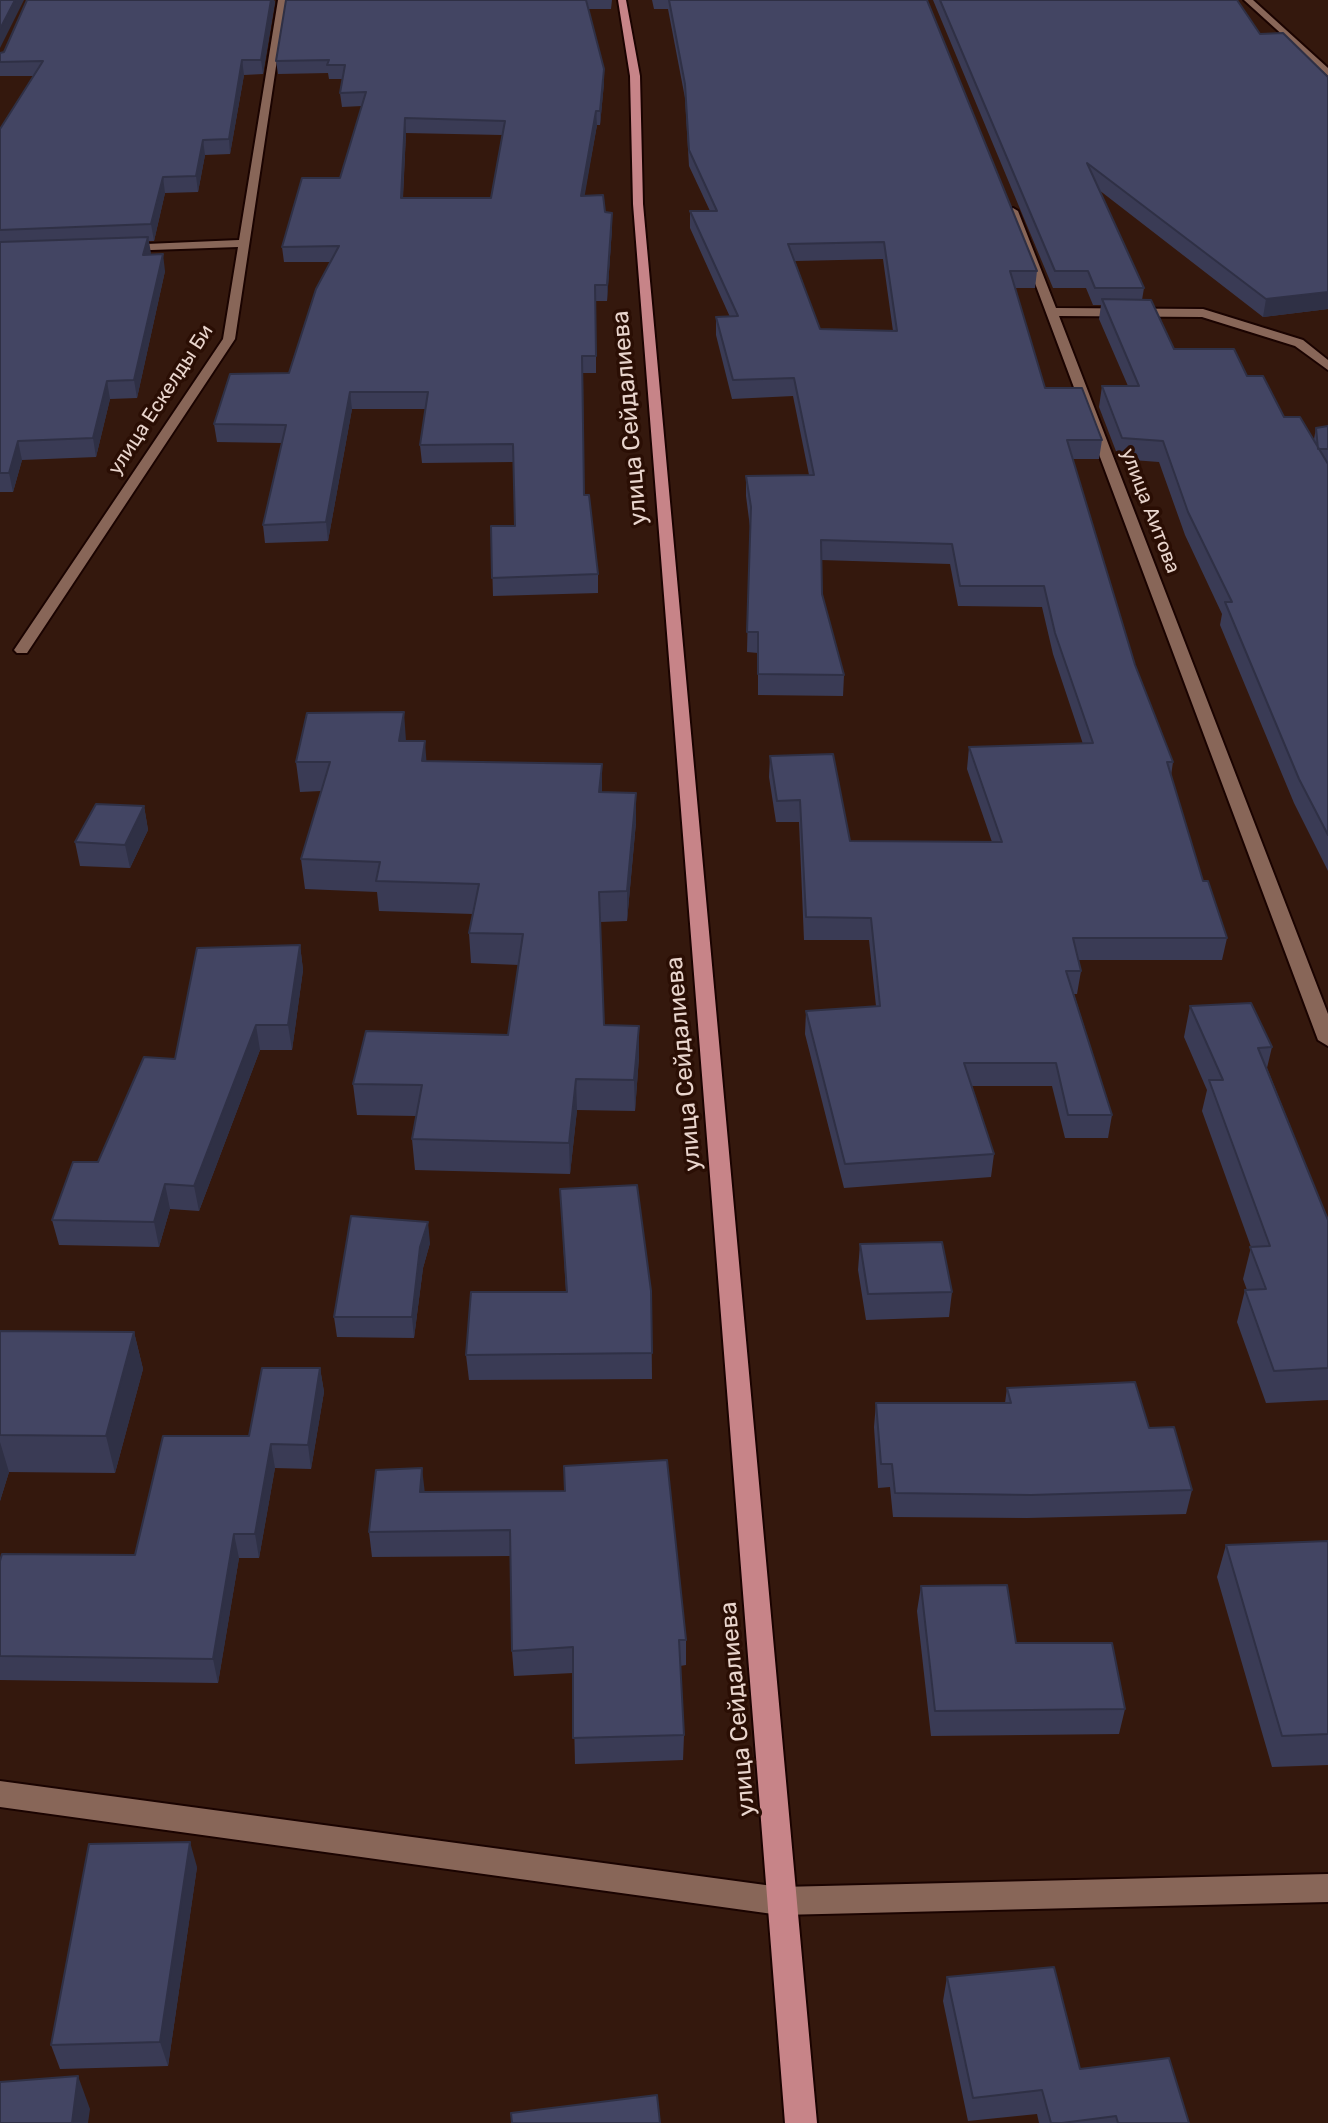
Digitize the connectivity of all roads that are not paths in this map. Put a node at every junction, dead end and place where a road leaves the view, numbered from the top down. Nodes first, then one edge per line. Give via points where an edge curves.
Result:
1 (282, 0) edge
2 (622, 0) edge
3 (1248, 0) edge
4 (1328, 73) edge
5 (1008, 199) edge
6 (243, 243) junction
7 (106, 249) edge
8 (1054, 312) junction
9 (1328, 366) edge
10 (22, 650) dead end
11 (1328, 1040) edge
12 (0, 1794) edge
13 (1328, 1888) edge
14 (780, 1901) junction
15 (801, 2123) edge

1 - 6 street, улица Ескелды Би
2 - 14 main road, улица Сейдалиева via 635,76 638,204
3 - 4 street
5 - 8 street, улица Аитова
6 - 7 street
6 - 10 street, улица Ескелды Би via 229,339
8 - 9 street via 1203,313 1299,343
8 - 11 street, улица Аитова
12 - 14 street
13 - 14 street
14 - 15 main road, улица Сейдалиева

